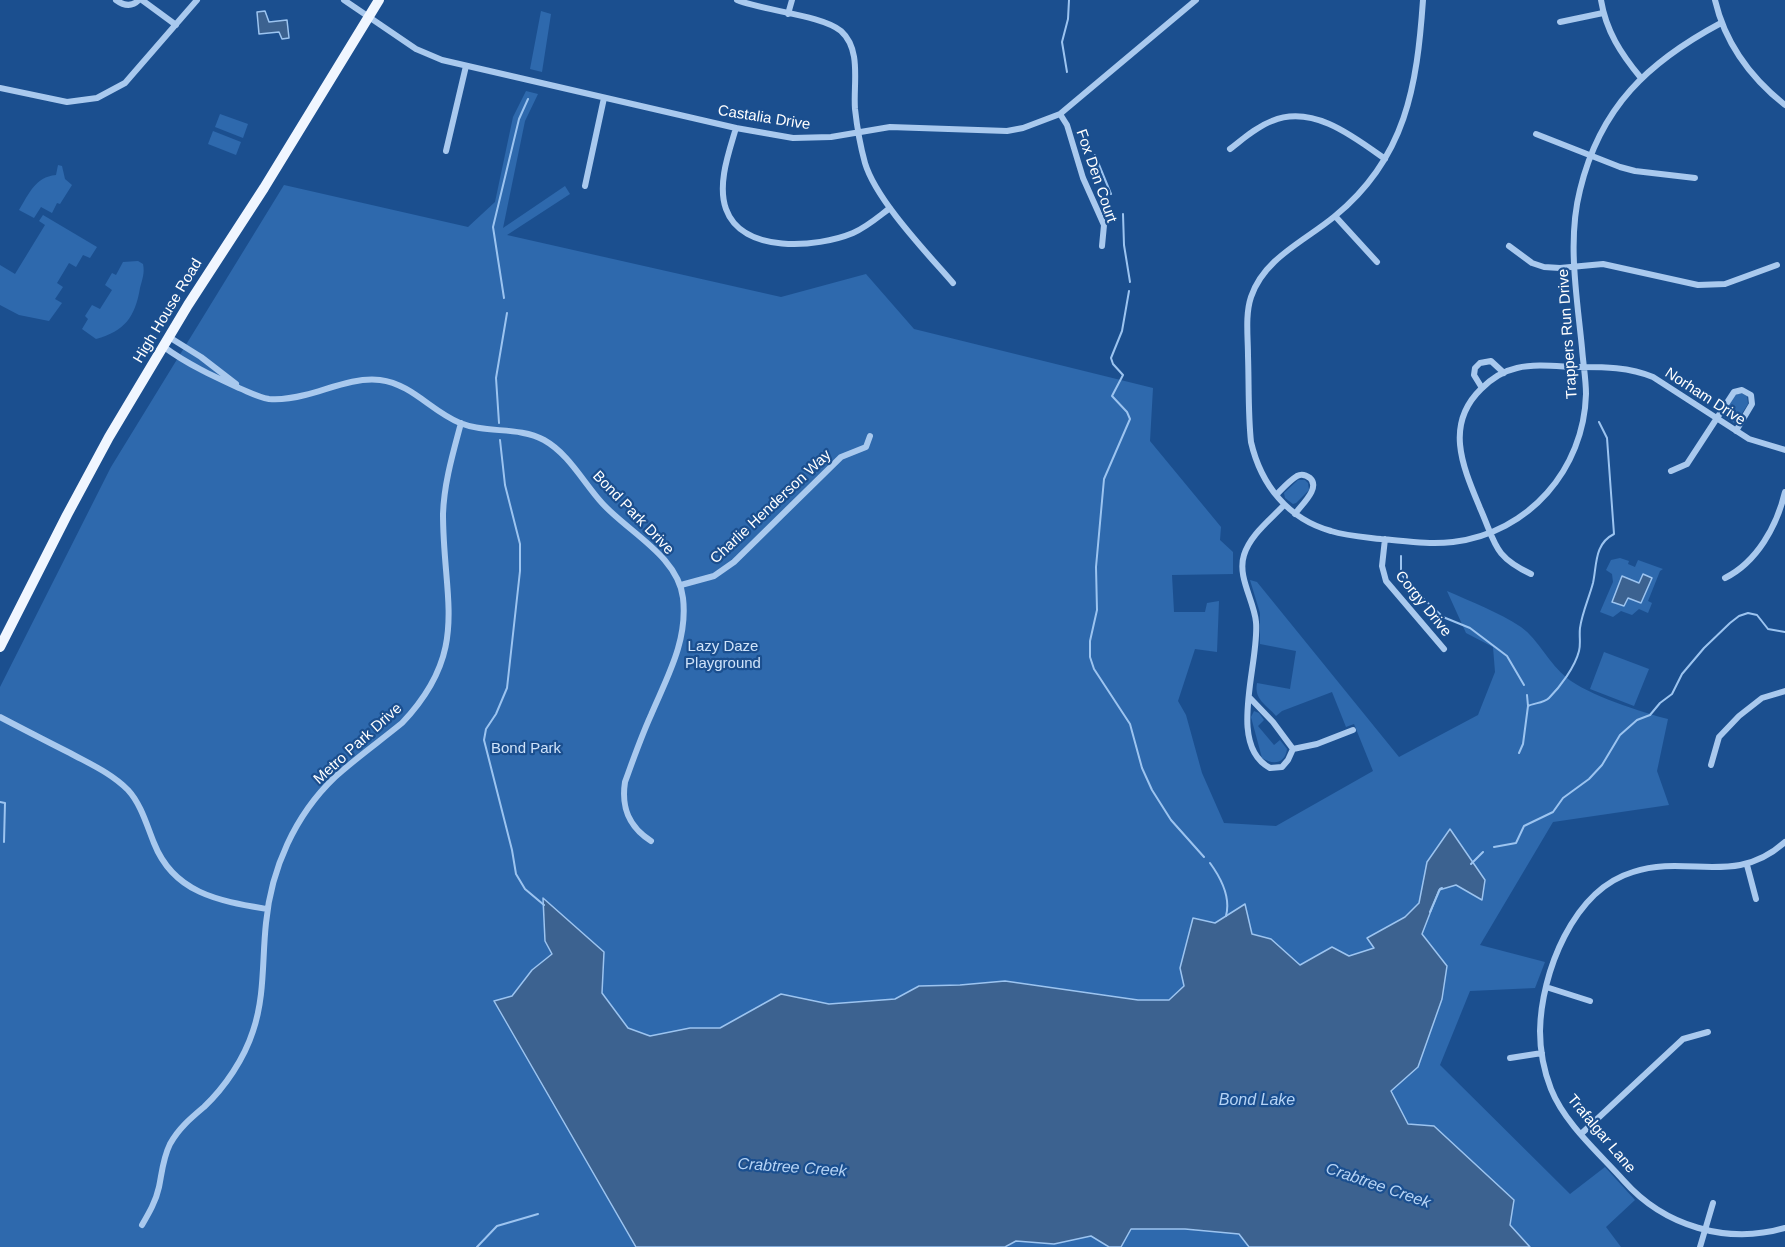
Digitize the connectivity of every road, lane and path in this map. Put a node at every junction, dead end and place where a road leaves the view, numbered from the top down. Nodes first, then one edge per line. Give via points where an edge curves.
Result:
1 (116, 0) edge
2 (140, 0) edge
3 (197, 0) edge
4 (344, 0) edge
5 (379, 0) edge
6 (737, 0) edge
7 (792, 0) edge
8 (1196, 0) edge
9 (1423, 0) edge
10 (1601, 0) edge
11 (1715, 0) edge
12 (1603, 13) junction
13 (788, 14) junction
14 (368, 17) junction
15 (1560, 22) dead end
16 (1721, 23) junction
17 (176, 25) junction
18 (466, 66) junction
19 (1641, 78) junction
20 (0, 88) edge
21 (604, 98) junction
22 (1785, 104) edge
23 (1060, 114) junction
24 (736, 128) junction
25 (858, 133) junction
26 (1536, 134) dead end
27 (1230, 149) dead end
28 (446, 151) dead end
29 (1591, 156) junction
30 (1385, 159) junction
31 (1695, 178) dead end
32 (585, 186) dead end
33 (890, 208) junction
34 (1335, 216) junction
35 (1102, 246) dead end
36 (1509, 246) dead end
37 (1377, 262) dead end
38 (1777, 265) dead end
39 (1575, 266) junction
40 (953, 283) dead end
41 (166, 342) junction
42 (1584, 367) junction
43 (1504, 373) junction
44 (241, 388) junction
45 (1482, 388) junction
46 (1717, 418) junction
47 (461, 423) junction
48 (1736, 431) junction
49 (870, 436) dead end
50 (1785, 450) edge
51 (1671, 471) dead end
52 (1785, 492) edge
53 (1276, 495) junction
54 (1284, 505) junction
55 (1295, 514) junction
56 (1491, 533) junction
57 (1384, 539) junction
58 (1531, 574) dead end
59 (1725, 578) dead end
60 (681, 585) junction
61 (0, 647) edge
62 (1444, 649) dead end
63 (1785, 691) edge
64 (1250, 698) junction
65 (0, 717) edge
66 (1353, 730) dead end
67 (1293, 749) junction
68 (1711, 765) dead end
69 (651, 841) dead end
70 (1785, 842) edge
71 (1747, 865) junction
72 (1756, 899) dead end
73 (267, 909) junction
74 (1546, 987) junction
75 (1590, 1001) dead end
76 (1708, 1032) dead end
77 (1542, 1053) junction
78 (1510, 1058) dead end
79 (1581, 1134) junction
80 (1713, 1203) dead end
81 (142, 1224) dead end
82 (1785, 1228) edge
83 (1704, 1229) junction
84 (1700, 1247) edge

1 - 2 street via 126,5
2 - 17 street
3 - 17 street
4 - 14 street, Castalia Drive
5 - 14 main road, High House Road
6 - 13 street
7 - 13 street
8 - 23 street, Castalia Drive
9 - 30 street, Trappers Run Drive via 1412,92
10 - 12 street
11 - 16 street
12 - 15 street
12 - 19 street via 1616,45
13 - 25 street via 828,23 850,43
14 - 18 street, Castalia Drive via 428,56
14 - 41 main road, High House Road
16 - 19 street, Trappers Run Drive via 1671,52
16 - 22 street via 1744,65 1768,92
17 - 20 street via 125,83 96,98 67,102
18 - 21 street, Castalia Drive
18 - 28 street
19 - 29 street, Trappers Run Drive via 1613,113
21 - 24 street, Castalia Drive
21 - 32 street
23 - 25 street, Castalia Drive via 1007,131 890,127
23 - 35 street, Fox Den Court via 1104,225
24 - 25 street, Castalia Drive via 802,139
24 - 33 street via 723,192 726,210 744,233 777,243 825,241 864,228
25 - 33 street via 870,175
26 - 29 street
27 - 30 street via 1273,120 1307,116 1329,124
29 - 31 street via 1635,171
29 - 39 street, Trappers Run Drive via 1576,206
30 - 34 street, Trappers Run Drive via 1368,183
33 - 40 street
34 - 37 street
34 - 53 street, Trappers Run Drive via 1270,264 1249,306 1251,442 1260,473
36 - 39 street via 1538,265
38 - 39 street via 1733,282 1706,285 1612,266
39 - 42 street, Trappers Run Drive
41 - 44 street, Bond Park Drive via 201,357
41 - 44 street, Bond Park Drive via 195,367
41 - 61 main road, High House Road via 109,437
42 - 43 street, Norham Drive via 1531,366
42 - 46 street, Norham Drive via 1643,373
42 - 56 street, Trappers Run Drive via 1583,421 1564,471 1543,499 1518,519
43 - 45 street, Norham Drive
43 - 45 street via 1491,361 1480,363 1474,375
44 - 47 street, Bond Park Drive via 258,396 284,399 349,383 380,380 408,390
45 - 56 street, Norham Drive via 1470,401 1460,438 1466,471
46 - 48 street, Norham Drive
46 - 48 street via 1734,392 1748,393 1752,404
46 - 51 street via 1687,464
47 - 60 street, Bond Park Drive via 532,434 546,441 562,454 602,503 660,556
47 - 73 street, Metro Park Drive via 444,503 450,613 438,670 412,713 334,778 307,810 285,850
48 - 50 street, Norham Drive via 1758,443
49 - 60 street, Charlie Henderson Way via 866,447 841,457 734,562 714,576
52 - 59 street via 1763,543 1748,561
53 - 54 street, Trappers Run Drive
53 - 55 street via 1298,476 1309,477 1313,489
54 - 55 street, Trappers Run Drive
54 - 64 street via 1254,537 1242,560 1257,630
55 - 57 street, Trappers Run Drive via 1336,533
56 - 57 street, Trappers Run Drive via 1444,543
56 - 58 street, Norham Drive via 1503,558
57 - 62 street, Corgy Drive via 1386,581
60 - 69 street via 684,617 679,649 623,793 627,816
63 - 68 street via 1762,698 1739,716 1719,737
64 - 67 street
64 - 67 street via 1248,734 1257,759 1270,768 1282,767
65 - 73 street via 113,776 130,792 168,869 187,886 227,902
66 - 67 street
70 - 71 street, Trafalgar Lane
71 - 72 street
71 - 74 street, Trafalgar Lane via 1673,866 1624,874 1588,901 1572,922
73 - 81 street, Metro Park Drive via 261,995 253,1032 238,1063 215,1095 170,1144 152,1208
74 - 75 street
74 - 77 street, Trafalgar Lane via 1540,1016
76 - 79 street via 1683,1039
77 - 78 street
77 - 79 street, Trafalgar Lane via 1557,1102
79 - 83 street, Trafalgar Lane via 1645,1201 1679,1222
80 - 83 street
82 - 83 street, Trafalgar Lane via 1743,1235
83 - 84 street

